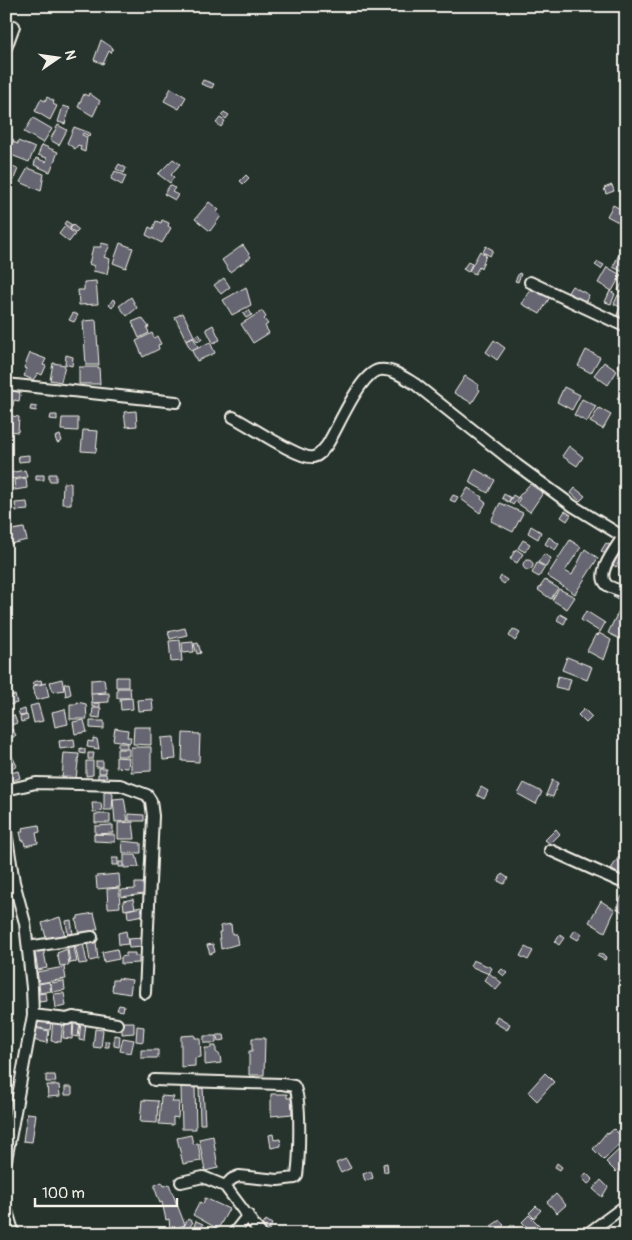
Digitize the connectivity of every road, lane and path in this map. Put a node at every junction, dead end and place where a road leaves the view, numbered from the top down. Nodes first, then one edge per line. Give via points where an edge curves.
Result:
1 (14, 26) dead end
2 (6, 48) edge
3 (530, 282) dead end
4 (626, 326) edge
5 (6, 384) edge
6 (176, 402) dead end
7 (234, 417) dead end
8 (625, 534) edge
9 (626, 593) edge
10 (6, 790) edge
11 (6, 832) edge
12 (550, 850) dead end
13 (626, 884) edge
14 (92, 938) dead end
15 (28, 946) junction
16 (145, 993) dead end
17 (33, 1015) junction
18 (117, 1024) dead end
19 (154, 1080) dead end
20 (6, 1160) edge
21 (180, 1182) dead end
22 (225, 1186) junction
23 (626, 1206) edge
24 (6, 1208) edge
25 (248, 1216) junction
26 (8, 1218) edge
27 (14, 1234) edge
28 (234, 1234) edge
29 (261, 1234) edge
30 (587, 1234) edge

1 - 2 street
3 - 4 street
5 - 6 street
7 - 8 street via 287,449 313,458 332,438 364,378 380,370 395,373 415,384 573,506 617,533
8 - 9 street via 603,570 603,577 607,585
10 - 16 street via 29,783 92,783 120,785 147,795 153,816
11 - 15 street
12 - 13 street
14 - 15 street
15 - 17 street
17 - 18 street
17 - 20 street
19 - 22 street via 282,1084 294,1086 298,1091 297,1176 278,1180 239,1176
21 - 22 street via 203,1177
22 - 25 street
23 - 30 street
24 - 26 street
25 - 28 street
25 - 29 street
26 - 27 street

